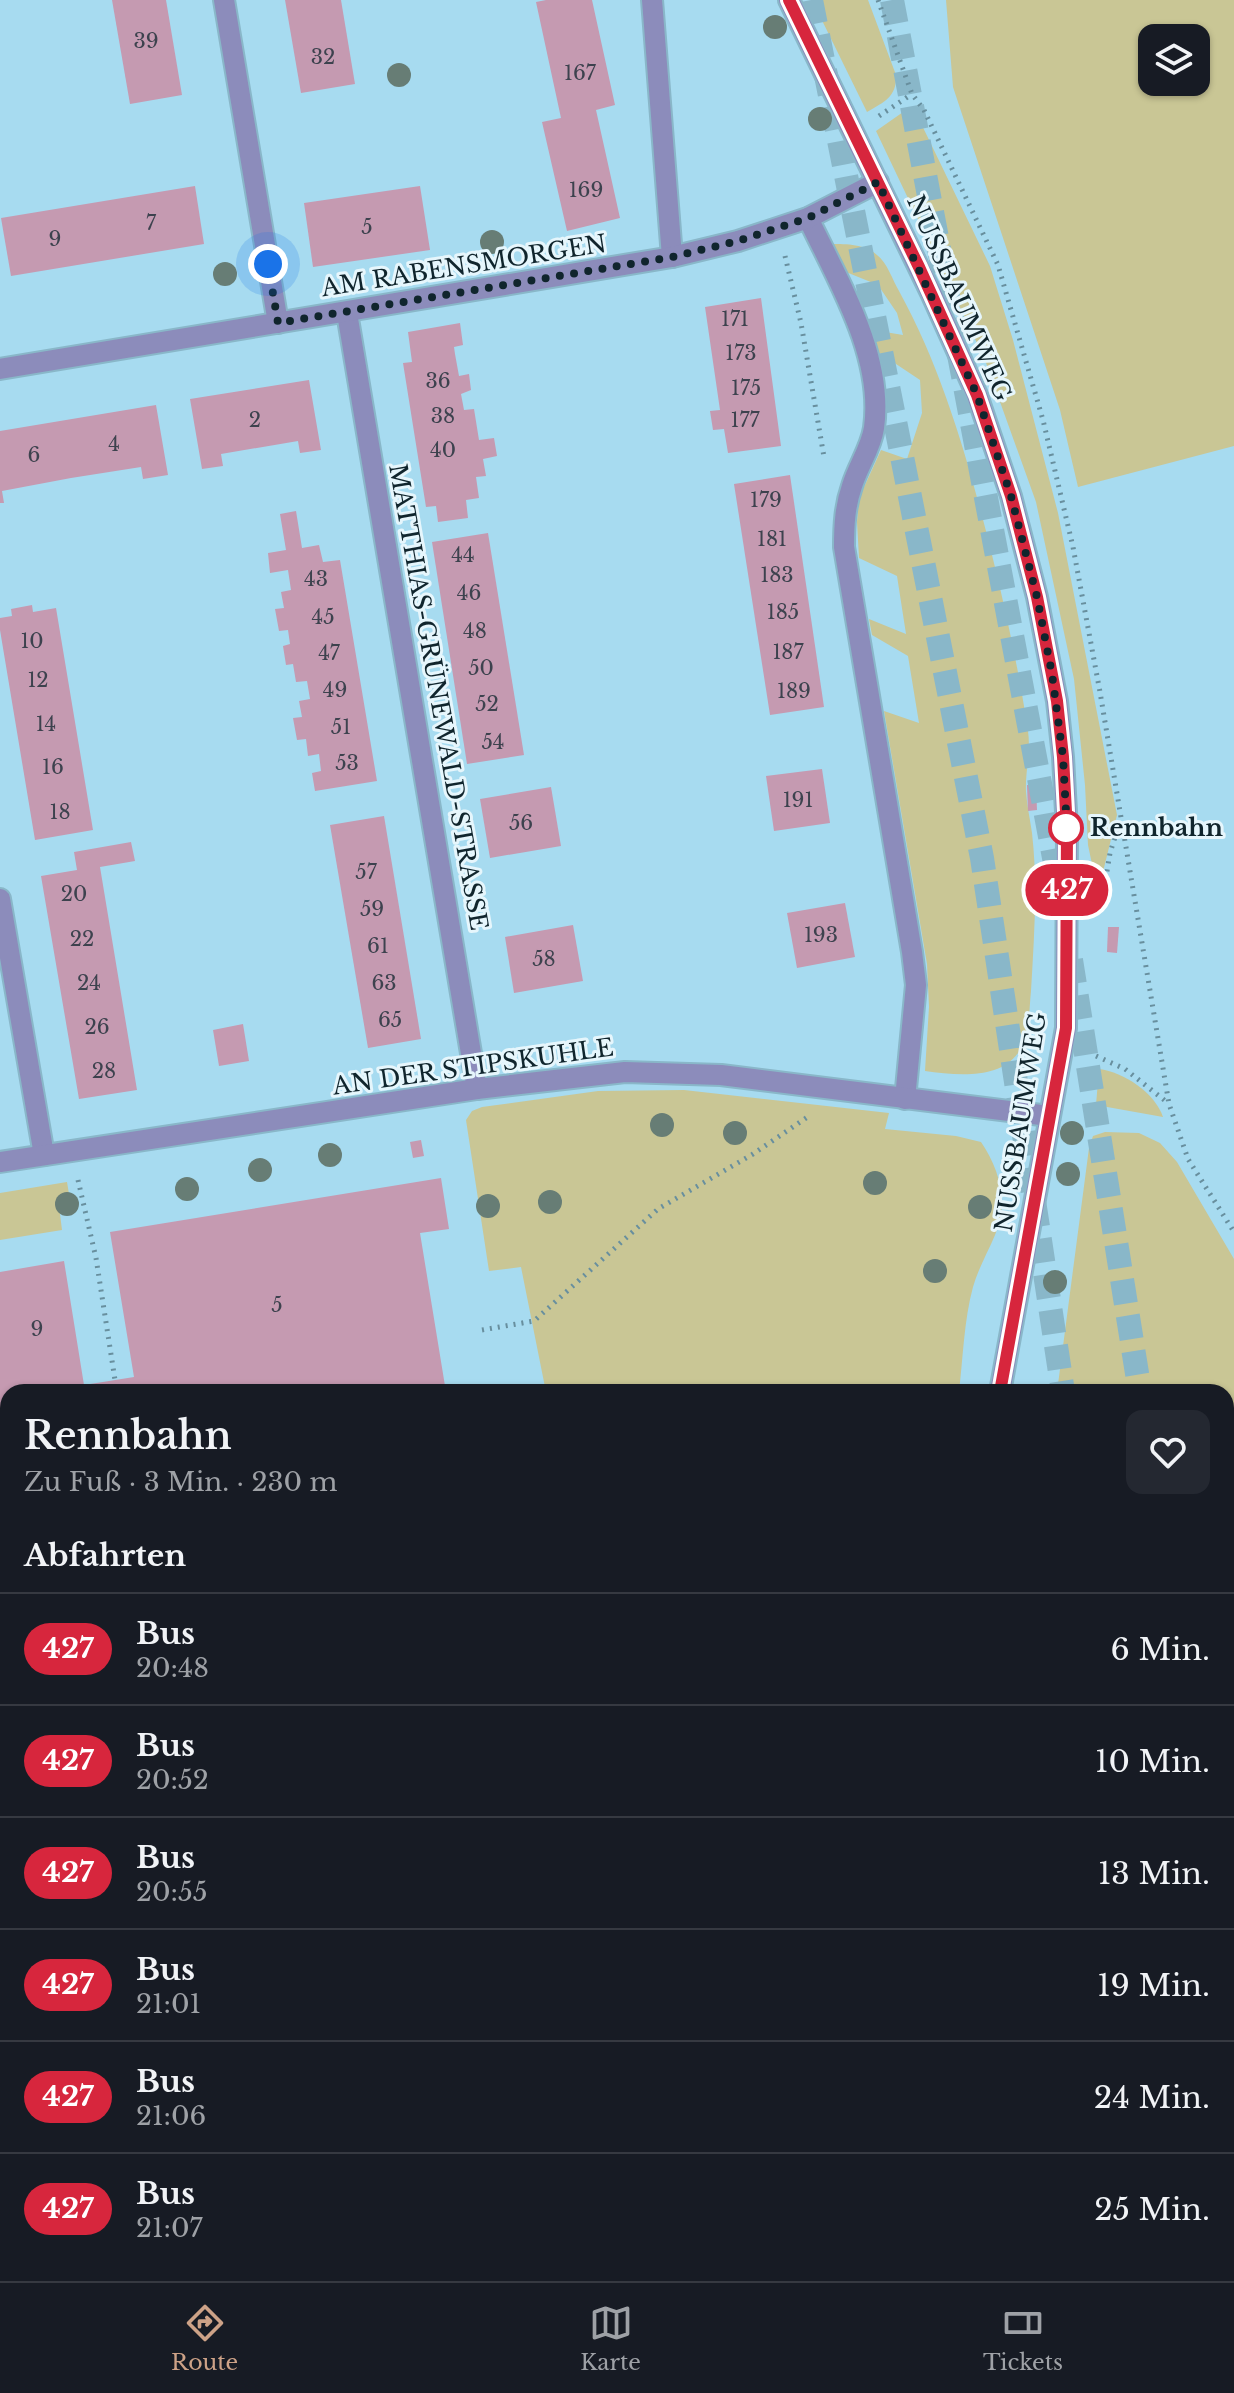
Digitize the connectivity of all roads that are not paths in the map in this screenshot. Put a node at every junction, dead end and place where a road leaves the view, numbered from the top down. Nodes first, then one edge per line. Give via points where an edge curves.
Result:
1 (224, 0) edge
2 (652, 0) edge
3 (789, 0) edge
4 (878, 182) junction
5 (808, 218) junction
6 (672, 257) junction
7 (347, 313) junction
8 (278, 323) junction
9 (0, 369) edge
10 (0, 899) edge
11 (477, 1089) junction
12 (905, 1099) junction
13 (1049, 1116) junction
14 (44, 1155) junction
15 (0, 1162) edge
16 (1001, 1384) edge

1 - 8 street
2 - 6 street
3 - 4 street, NUSSBAUMWEG
4 - 5 street, AM RABENSMORGEN
4 - 13 street, NUSSBAUMWEG via 977,395 1011,496 1048,646 1063,757 1067,904 1066,1028
5 - 6 street, AM RABENSMORGEN
5 - 12 street via 861,330 874,397 874,428 844,514 844,547 916,985
6 - 7 street, AM RABENSMORGEN
7 - 8 street, AM RABENSMORGEN
7 - 11 street, MATTHIAS-GRÜNEWALD-STRASSE
8 - 9 street, AM RABENSMORGEN
10 - 14 street
11 - 12 street, AN DER STIPSKUHLE via 625,1072 721,1075
11 - 14 street, AN DER STIPSKUHLE
12 - 13 street, AN DER STIPSKUHLE
13 - 16 street, NUSSBAUMWEG
14 - 15 street, AN DER STIPSKUHLE

